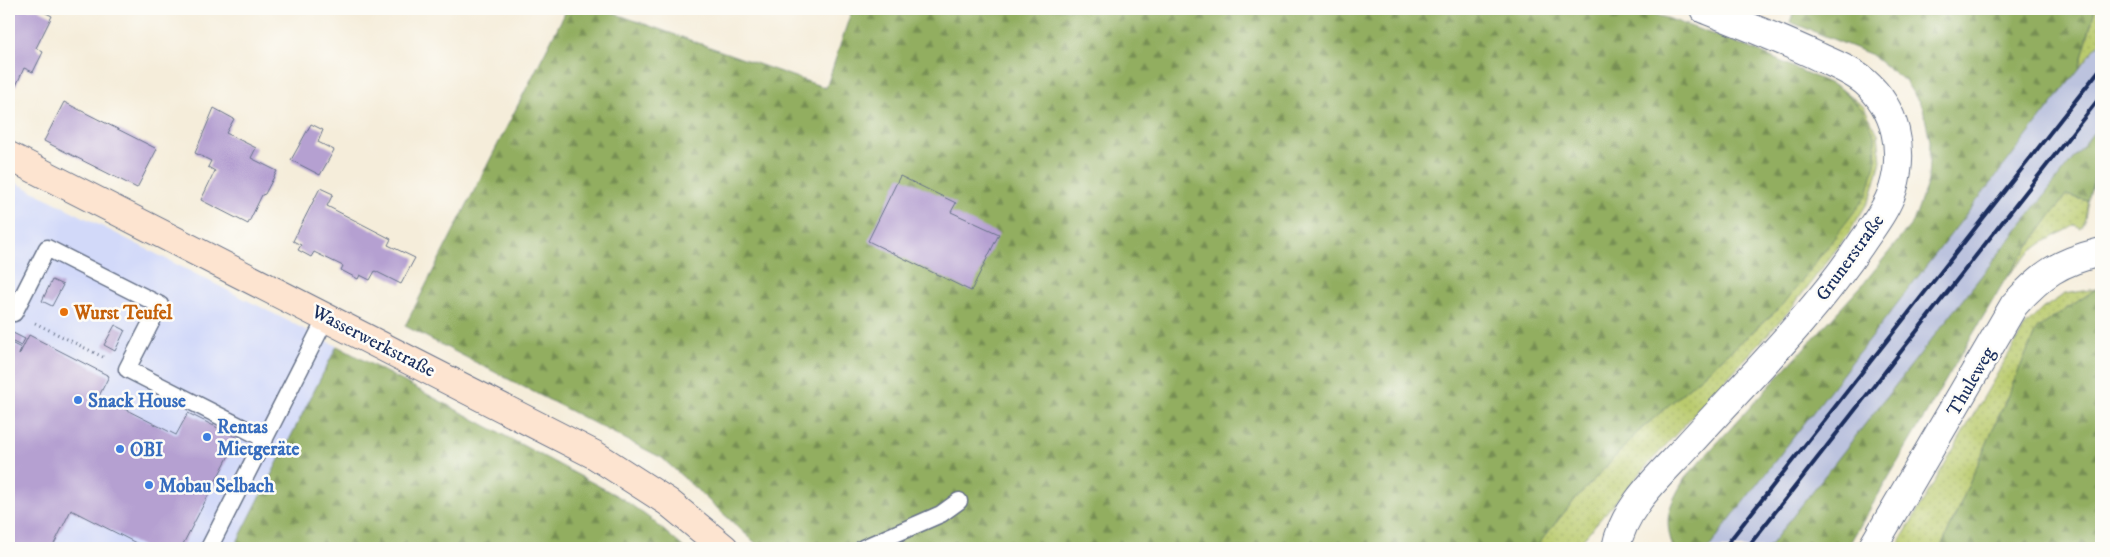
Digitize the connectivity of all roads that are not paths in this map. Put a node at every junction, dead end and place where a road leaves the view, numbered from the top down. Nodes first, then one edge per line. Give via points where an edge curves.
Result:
1 (1704, 9) edge
2 (9, 156) edge
3 (2101, 252) edge
4 (12, 311) edge
5 (327, 316) junction
6 (265, 439) junction
7 (959, 501) dead end
8 (209, 548) edge
9 (724, 548) edge
10 (863, 548) edge
11 (1616, 548) edge
12 (1872, 548) edge

1 - 11 street, Grunerstraße via 1802,49 1849,71 1864,82 1878,94 1892,118 1898,169 1884,210 1848,263 1794,328 1640,498 1619,531
2 - 5 main road, Wasserwerkstraße
3 - 12 street, Thuleweg via 2059,266 2035,281 2014,306
4 - 6 lane via 47,248 56,252 160,305 126,369
5 - 6 lane
5 - 9 main road, Wasserwerkstraße via 595,455 668,502
6 - 8 lane
7 - 10 lane via 941,514

